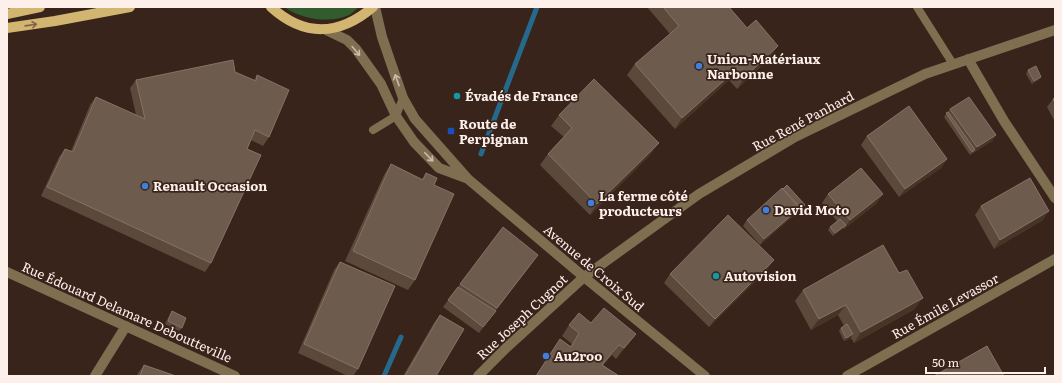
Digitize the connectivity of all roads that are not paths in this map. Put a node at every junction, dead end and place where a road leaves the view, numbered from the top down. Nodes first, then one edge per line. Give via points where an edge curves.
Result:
1 (40, 7) edge
2 (130, 7) edge
3 (270, 7) edge
4 (374, 7) edge
5 (917, 7) edge
6 (7, 14) edge
7 (7, 28) edge
8 (324, 29) junction
9 (1055, 30) edge
10 (968, 59) junction
11 (953, 64) junction
12 (403, 98) junction
13 (396, 116) junction
14 (373, 130) dead end
15 (468, 179) junction
16 (1055, 198) edge
17 (1055, 259) edge
18 (7, 272) edge
19 (584, 277) junction
20 (126, 326) junction
21 (95, 376) edge
22 (235, 376) edge
23 (478, 376) edge
24 (705, 376) edge
25 (847, 376) edge

1 - 6 main road
7 -> 2 main road
3 - 8 main road via 286,20 305,27
4 - 8 main road via 360,18 343,26
12 -> 4 street, Avenue de Croix Sud
5 - 11 lane
8 -> 13 street, Avenue de Croix Sud via 347,40 356,49 381,84
9 - 10 street, Rue René Panhard
10 - 11 street, Rue René Panhard
10 - 16 street via 1004,121
11 - 19 street, Rue René Panhard via 925,74 795,137 699,194
12 - 13 lane
12 - 15 street, Avenue de Croix Sud via 415,118
13 - 14 lane
13 -> 15 street, Avenue de Croix Sud via 414,142 439,168
15 - 19 street, Avenue de Croix Sud
17 - 25 street, Rue Émile Levassor
18 - 20 street, Rue Édouard Delamare Deboutteville
19 - 23 street, Rue Joseph Cugnot
19 - 24 street, Avenue de Croix Sud
20 - 21 street
20 - 22 street, Rue Édouard Delamare Deboutteville

